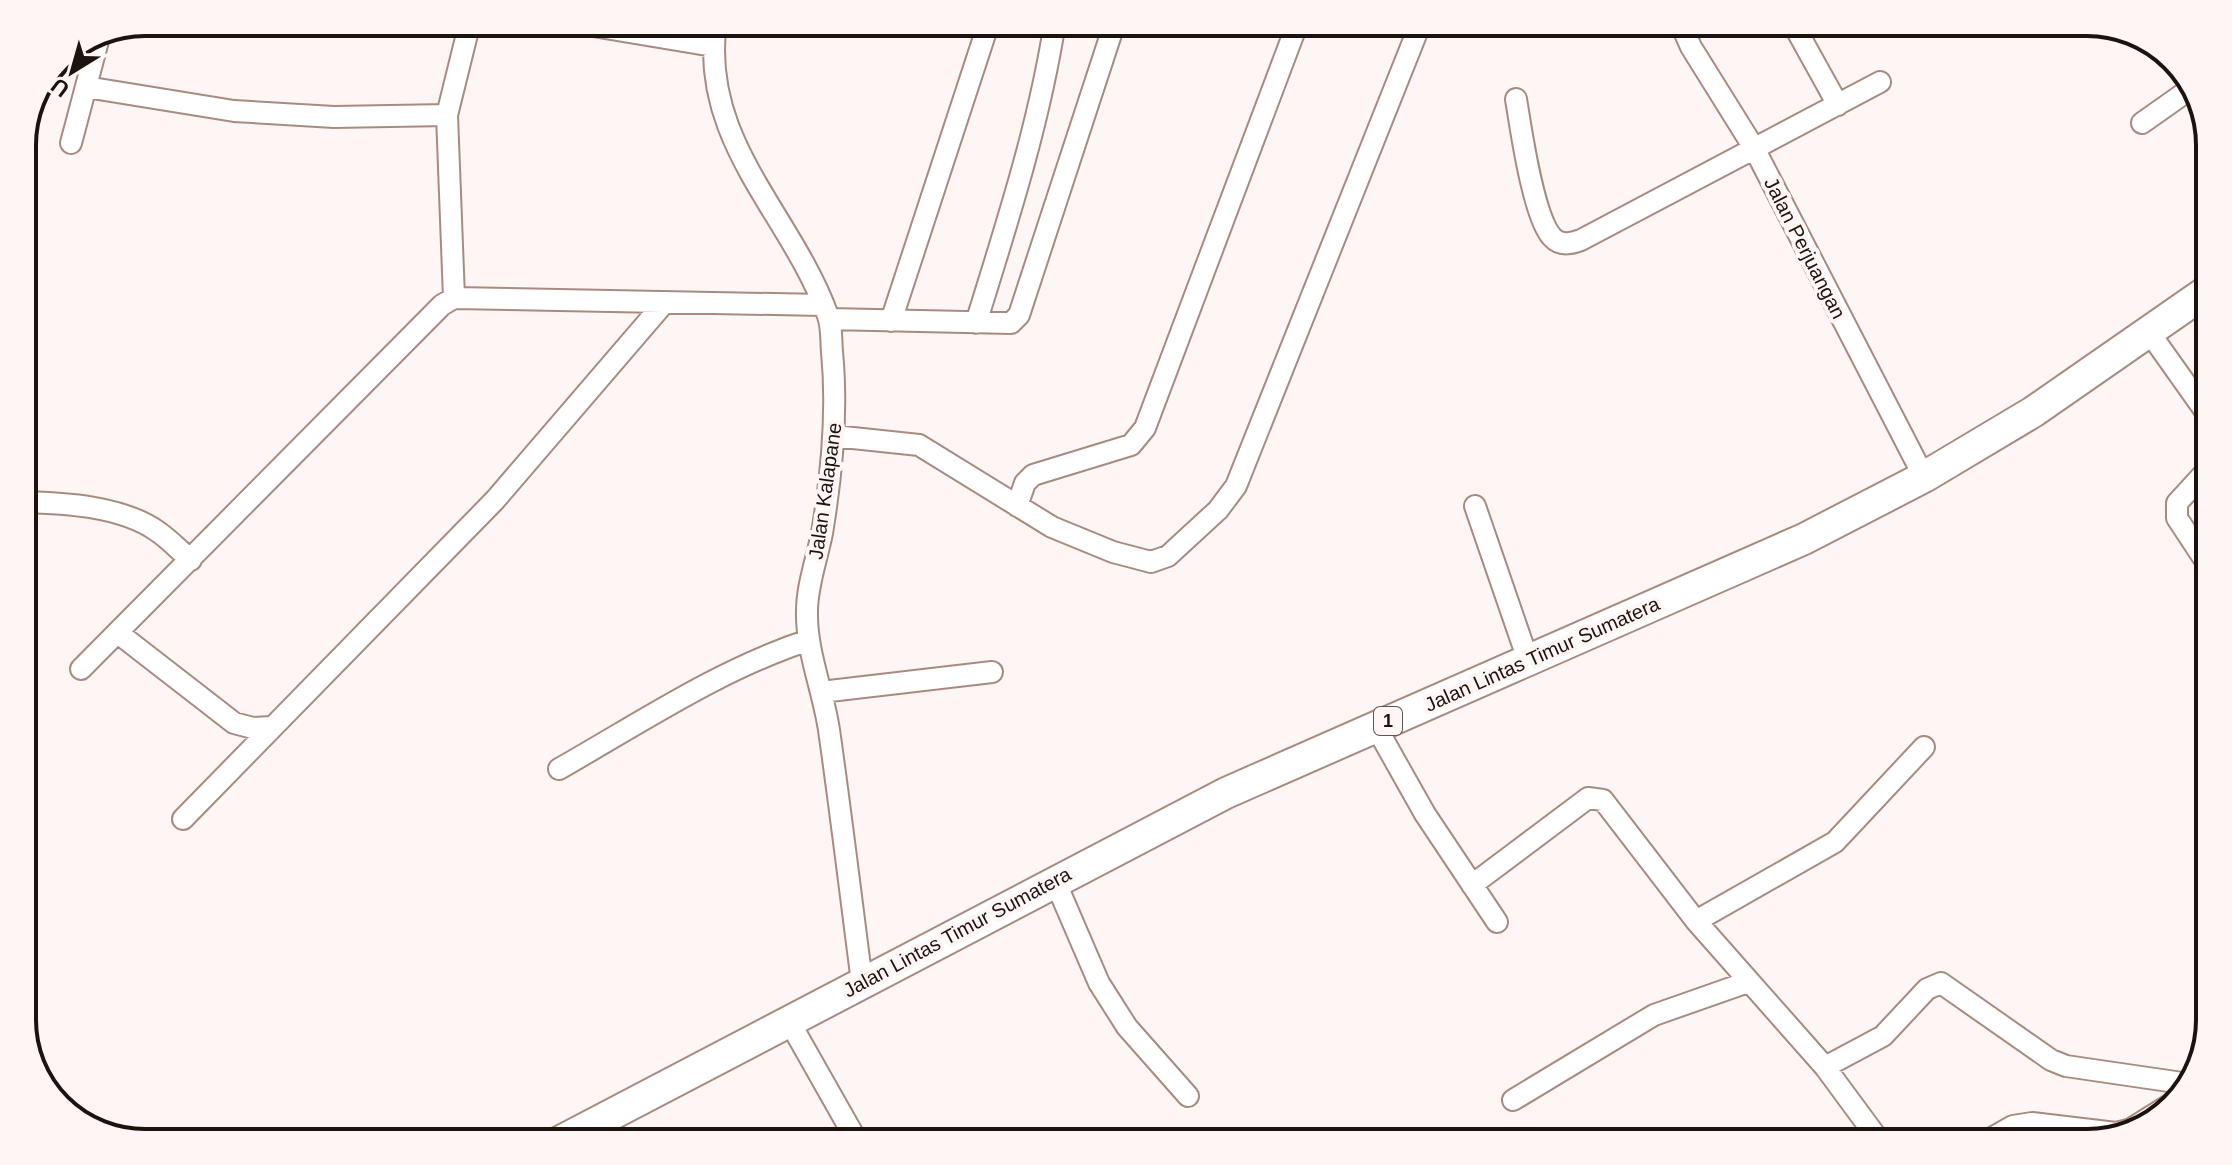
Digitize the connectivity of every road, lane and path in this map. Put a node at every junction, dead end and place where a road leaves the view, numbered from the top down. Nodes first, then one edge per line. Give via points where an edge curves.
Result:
1 (467, 36) edge
2 (653, 36) edge
3 (714, 36) edge
4 (984, 36) edge
5 (1053, 36) edge
6 (1110, 36) edge
7 (1293, 36) edge
8 (1415, 36) edge
9 (1686, 36) edge
10 (1800, 36) edge
11 (713, 46) junction
12 (96, 49) edge
13 (1880, 82) dead end
14 (86, 87) junction
15 (2183, 94) edge
16 (1516, 99) dead end
17 (1838, 105) junction
18 (447, 115) junction
19 (2142, 123) dead end
20 (71, 143) dead end
21 (1754, 148) junction
22 (454, 298) junction
23 (2196, 299) edge
24 (665, 302) junction
25 (826, 312) junction
26 (891, 321) junction
27 (976, 323) junction
28 (2149, 332) junction
29 (2196, 398) edge
30 (834, 436) junction
31 (1924, 477) junction
32 (2196, 482) edge
33 (36, 502) edge
34 (1017, 506) junction
35 (1475, 506) dead end
36 (2196, 547) edge
37 (191, 560) junction
38 (118, 633) junction
39 (809, 640) junction
40 (1528, 660) junction
41 (81, 669) dead end
42 (992, 672) dead end
43 (821, 692) junction
44 (271, 727) junction
45 (1376, 727) junction
46 (1924, 747) dead end
47 (559, 769) dead end
48 (183, 819) dead end
49 (1055, 881) junction
50 (1472, 885) junction
51 (1696, 921) junction
52 (1497, 922) dead end
53 (862, 982) junction
54 (1748, 982) junction
55 (789, 1021) junction
56 (1825, 1067) junction
57 (2177, 1082) edge
58 (1188, 1096) dead end
59 (1513, 1100) dead end
60 (614, 1129) edge
61 (850, 1129) edge
62 (1871, 1129) edge
63 (2008, 1129) edge
64 (2082, 1129) edge

1 - 18 street
2 - 11 street
3 - 11 street, Jalan Kalapane
4 - 26 street
5 - 27 street via 1025,164
6 - 27 street via 1019,315 1011,323
7 - 34 street via 1145,428 1131,445 1033,475
8 - 34 street via 1236,486 1218,510 1168,556 1151,562 1052,527
9 - 21 street, Jalan Perjuangan
10 - 17 street
11 - 25 street, Jalan Kalapane via 716,95 740,154
12 - 14 street
13 - 17 street
14 - 18 street via 234,111 334,117
14 - 20 street
15 - 19 street
16 - 21 street via 1525,156 1545,225 1552,239 1564,244 1581,240
17 - 21 street
18 - 22 street
21 - 31 street, Jalan Perjuangan
22 - 24 street
22 - 37 street
23 - 28 highway, Jalan Lintas Timur Sumatera / 1
24 - 25 street
24 - 44 street via 495,500
25 - 26 street
25 - 30 street, Jalan Kalapane via 836,394
26 - 27 street
28 - 29 street
28 - 31 highway, Jalan Lintas Timur Sumatera / 1 via 2033,412
30 - 34 street via 919,445
30 - 39 street, Jalan Kalapane via 808,598
31 - 40 highway, Jalan Lintas Timur Sumatera / 1 via 1804,539
32 - 36 street via 2177,503 2177,518
33 - 37 street via 136,519
35 - 40 street
37 - 38 street
38 - 41 street
38 - 44 street via 234,723
39 - 43 street, Jalan Kalapane
39 - 47 street via 730,672
40 - 45 highway, Jalan Lintas Timur Sumatera / 1
42 - 43 street
43 - 53 street, Jalan Kalapane
44 - 48 street
45 - 49 highway, Jalan Lintas Timur Sumatera / 1 via 1226,793
45 - 50 street
46 - 51 street via 1835,842
49 - 53 highway, Jalan Lintas Timur Sumatera / 1
49 - 58 street via 1099,983 1127,1027
50 - 51 street via 1588,798 1603,800
50 - 52 street
51 - 54 street
53 - 55 highway, Jalan Lintas Timur Sumatera / 1
54 - 56 street
54 - 59 street via 1654,1015
55 - 60 highway, Jalan Lintas Timur Sumatera / 1
55 - 61 street
56 - 57 street via 1875,1041 1927,989 1941,983 2059,1063
56 - 62 street
63 - 64 street via 2032,1123

